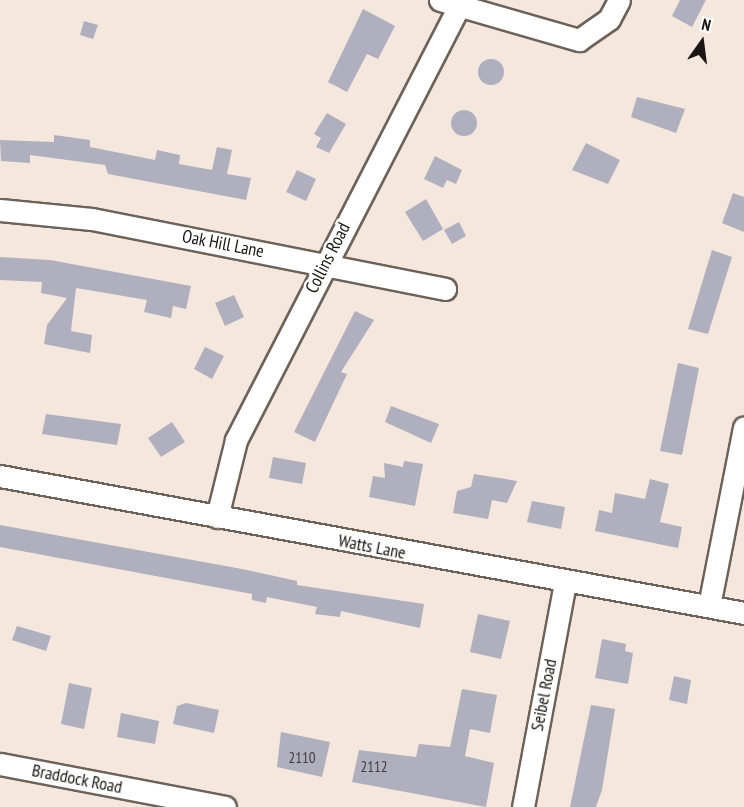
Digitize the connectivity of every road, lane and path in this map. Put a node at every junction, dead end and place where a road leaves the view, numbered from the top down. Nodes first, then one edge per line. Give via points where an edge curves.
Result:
1 (619, 0) edge
2 (450, 3) edge
3 (0, 210) edge
4 (325, 264) junction
5 (445, 289) dead end
6 (744, 427) edge
7 (0, 476) edge
8 (217, 517) junction
9 (566, 583) junction
10 (709, 606) junction
11 (744, 613) edge
12 (0, 764) edge
13 (225, 807) edge
14 (523, 807) edge

1 - 2 street via 609,19 579,40
2 - 4 street, Collins Road
3 - 4 street, Oak Hill Lane via 92,219
4 - 5 street, Oak Hill Lane
4 - 8 street, Collins Road via 236,440
6 - 10 street
7 - 8 street, Watts Lane
8 - 9 street, Watts Lane
9 - 10 street, Watts Lane
9 - 14 street, Seibel Road
10 - 11 street, Watts Lane
12 - 13 street, Braddock Road

